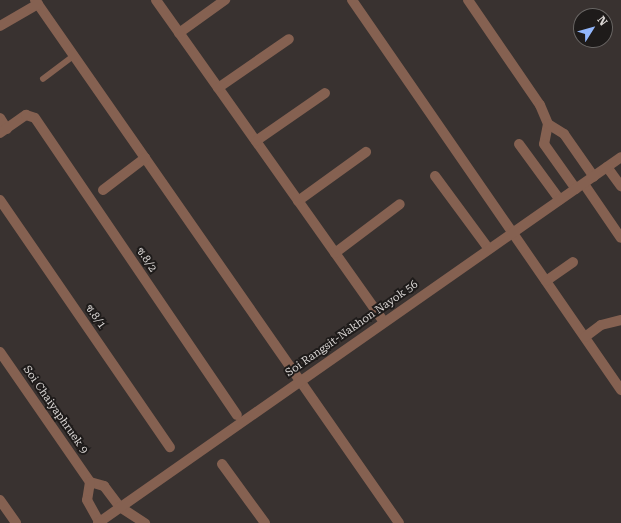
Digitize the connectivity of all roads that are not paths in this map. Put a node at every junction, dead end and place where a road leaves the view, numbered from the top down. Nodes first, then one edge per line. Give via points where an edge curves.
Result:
1 (156, 0) edge
2 (225, 0) edge
3 (352, 0) edge
4 (468, 0) edge
5 (37, 2) edge
6 (0, 26) edge
7 (179, 33) junction
8 (289, 39) dead end
9 (74, 56) junction
10 (43, 79) dead end
11 (218, 88) junction
12 (325, 93) dead end
13 (0, 118) edge
14 (548, 124) junction
15 (4, 131) edge
16 (256, 141) junction
17 (519, 144) dead end
18 (366, 152) dead end
19 (621, 157) edge
20 (145, 158) junction
21 (608, 167) junction
22 (435, 176) dead end
23 (594, 177) junction
24 (621, 186) edge
25 (580, 187) junction
26 (103, 190) dead end
27 (0, 200) edge
28 (560, 200) junction
29 (298, 201) junction
30 (400, 204) dead end
31 (514, 233) junction
32 (621, 238) edge
33 (488, 248) junction
34 (335, 253) junction
35 (573, 262) dead end
36 (546, 281) junction
37 (621, 320) edge
38 (383, 321) junction
39 (585, 338) junction
40 (0, 352) edge
41 (298, 381) junction
42 (621, 390) edge
43 (238, 415) dead end
44 (170, 447) dead end
45 (222, 464) dead end
46 (90, 482) junction
47 (0, 500) edge
48 (120, 507) junction
49 (16, 523) edge
50 (99, 523) edge
51 (144, 523) edge
52 (265, 523) edge
53 (400, 523) edge

1 - 7 street
2 - 7 street
3 - 31 street
4 - 14 street via 540,105
5 - 6 street
5 - 9 street
7 - 11 street
8 - 11 street
9 - 10 lane
9 - 20 street
11 - 16 street
12 - 16 street
13 - 15 street
14 - 23 street via 564,134
14 - 25 street via 544,144
15 - 43 street, ซ.8/2 via 26,115 35,118
16 - 29 street
17 - 28 street
18 - 29 street
19 - 21 street, Soi Rangsit-Nakhon Nayok 56
20 - 26 street
20 - 41 street
21 - 23 street, Soi Rangsit-Nakhon Nayok 56
21 - 24 street
22 - 33 street
23 - 25 street, Soi Rangsit-Nakhon Nayok 56
25 - 28 street, Soi Rangsit-Nakhon Nayok 56
25 - 32 street
27 - 44 street, ซ.8/1
28 - 31 street, Soi Rangsit-Nakhon Nayok 56
29 - 34 street
30 - 34 street
31 - 33 street, Soi Rangsit-Nakhon Nayok 56
31 - 36 street
33 - 38 street, Soi Rangsit-Nakhon Nayok 56
34 - 38 street
35 - 36 street
36 - 39 street
37 - 39 street via 601,324
38 - 41 street, Soi Rangsit-Nakhon Nayok 56
39 - 42 street
40 - 46 street, Soi Chaiyaphruek 9
41 - 48 street, Soi Rangsit-Nakhon Nayok 56
41 - 53 street
45 - 52 street
46 - 48 street via 104,486
46 - 50 street via 87,500
47 - 49 street
48 - 50 street, Soi Rangsit-Nakhon Nayok 56
48 - 51 street

